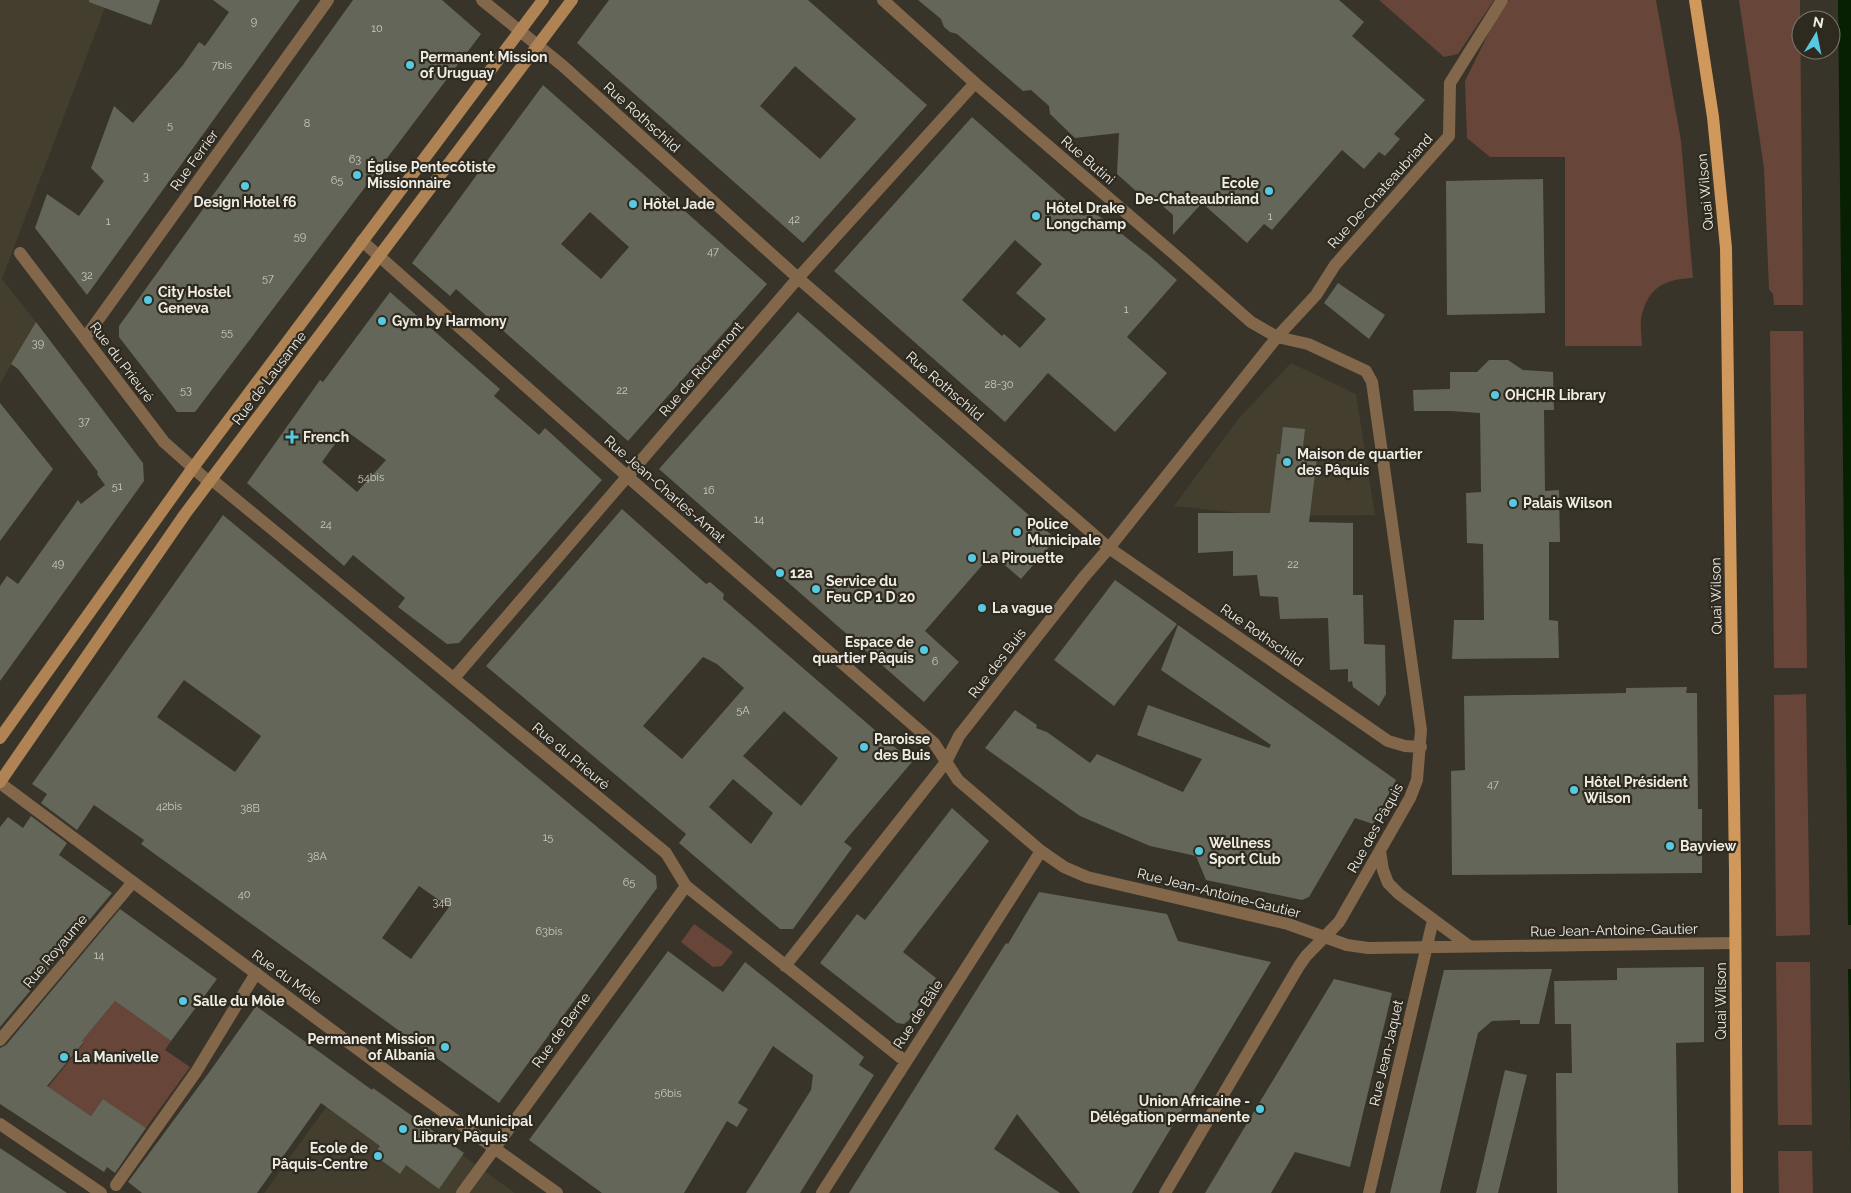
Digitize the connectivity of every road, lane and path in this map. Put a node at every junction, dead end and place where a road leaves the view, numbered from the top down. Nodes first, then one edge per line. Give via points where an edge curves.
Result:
1 (328, 0) edge
2 (482, 0) edge
3 (543, 0) edge
4 (572, 0) edge
5 (883, 0) edge
6 (1502, 0) edge
7 (1695, 0) edge
8 (519, 31) junction
9 (539, 46) junction
10 (974, 83) junction
11 (362, 241) junction
12 (20, 253) dead end
13 (379, 256) junction
14 (798, 278) junction
15 (1277, 337) junction
16 (85, 338) junction
17 (192, 469) junction
18 (628, 477) junction
19 (210, 481) junction
20 (1109, 548) junction
21 (454, 678) junction
22 (0, 738) edge
23 (1421, 747) junction
24 (946, 762) junction
25 (0, 783) edge
26 (1041, 851) junction
27 (1380, 851) junction
28 (133, 882) junction
29 (686, 886) junction
30 (1433, 920) junction
31 (1324, 937) junction
32 (1735, 943) junction
33 (1470, 946) junction
34 (1427, 947) junction
35 (785, 966) junction
36 (256, 973) junction
37 (0, 1040) edge
38 (905, 1061) junction
39 (0, 1124) edge
40 (494, 1149) junction
41 (116, 1185) dead end
42 (101, 1193) edge
43 (462, 1193) edge
44 (557, 1193) edge
45 (822, 1193) edge
46 (1165, 1193) edge
47 (1369, 1193) edge
48 (1737, 1193) edge

1 - 16 street, Rue Ferrier
2 - 8 street, Rue Rothschild
3 - 8 main road
4 - 9 main road, Rue de Lausanne
5 - 10 street, Rue Butini
6 - 15 street, Rue De-Chateaubriand via 1450,83 1449,136 1335,265 1316,295
7 - 32 main road, Quai Wilson via 1713,117 1726,248
8 - 9 street, Rue Rothschild
8 - 11 main road
9 - 13 main road, Rue de Lausanne
9 - 14 street, Rue Rothschild
10 - 14 street, Rue de Richemont
10 - 15 street, Rue Butini via 1251,322
11 - 13 street, Rue Jean-Charles-Amat
11 - 17 main road
12 - 16 street, Rue du Prieuré
13 - 18 street, Rue Jean-Charles-Amat
13 - 19 main road, Rue de Lausanne
14 - 18 street, Rue de Richemont
14 - 20 street, Rue Rothschild
15 - 20 street, Rue des Buis
15 - 23 street, Rue des Pâquis via 1308,344 1366,371 1370,376
16 - 17 street, Rue du Prieuré via 164,442
17 - 19 street, Rue du Prieuré
17 - 22 main road
18 - 21 street, Rue de Richemont
18 - 24 street, Rue Jean-Charles-Amat via 934,743
19 - 21 street, Rue du Prieuré
19 - 25 main road, Rue de Lausanne
20 - 23 street, Rue Rothschild via 1388,741
20 - 24 street, Rue des Buis via 959,736
21 - 29 street, Rue du Prieuré via 666,854
23 - 27 street, Rue des Pâquis via 1417,780 1410,798
24 - 26 street, Rue Jean-Antoine-Gautier via 958,780
24 - 35 street, Rue des Buis
25 - 28 street, Rue du Môle
26 - 31 street, Rue Jean-Antoine-Gautier via 1064,867 1088,877 1288,924
26 - 38 street, Rue de Bâle
27 - 30 street via 1388,883
27 - 31 street, Rue des Pâquis via 1339,922
28 - 36 street, Rue du Môle
28 - 37 street, Rue Royaume
29 - 35 street, Rue du Prieuré
29 - 40 street, Rue de Berne
30 - 33 street
30 - 34 street, Rue Jean-Jaquet
31 - 34 street, Rue Jean-Antoine-Gautier via 1368,948
31 - 46 street, Rue des Pâquis via 1299,966
32 - 33 street, Rue Jean-Antoine-Gautier
32 - 48 main road, Quai Wilson
33 - 34 street, Rue Jean-Antoine-Gautier
34 - 47 street, Rue Jean-Jaquet
35 - 38 street, Rue du Prieuré
36 - 40 street, Rue du Môle
36 - 41 street via 196,1072
38 - 45 street, Rue de Bâle
39 - 42 street
40 - 43 street, Rue de Berne
40 - 44 street, Rue du Môle

